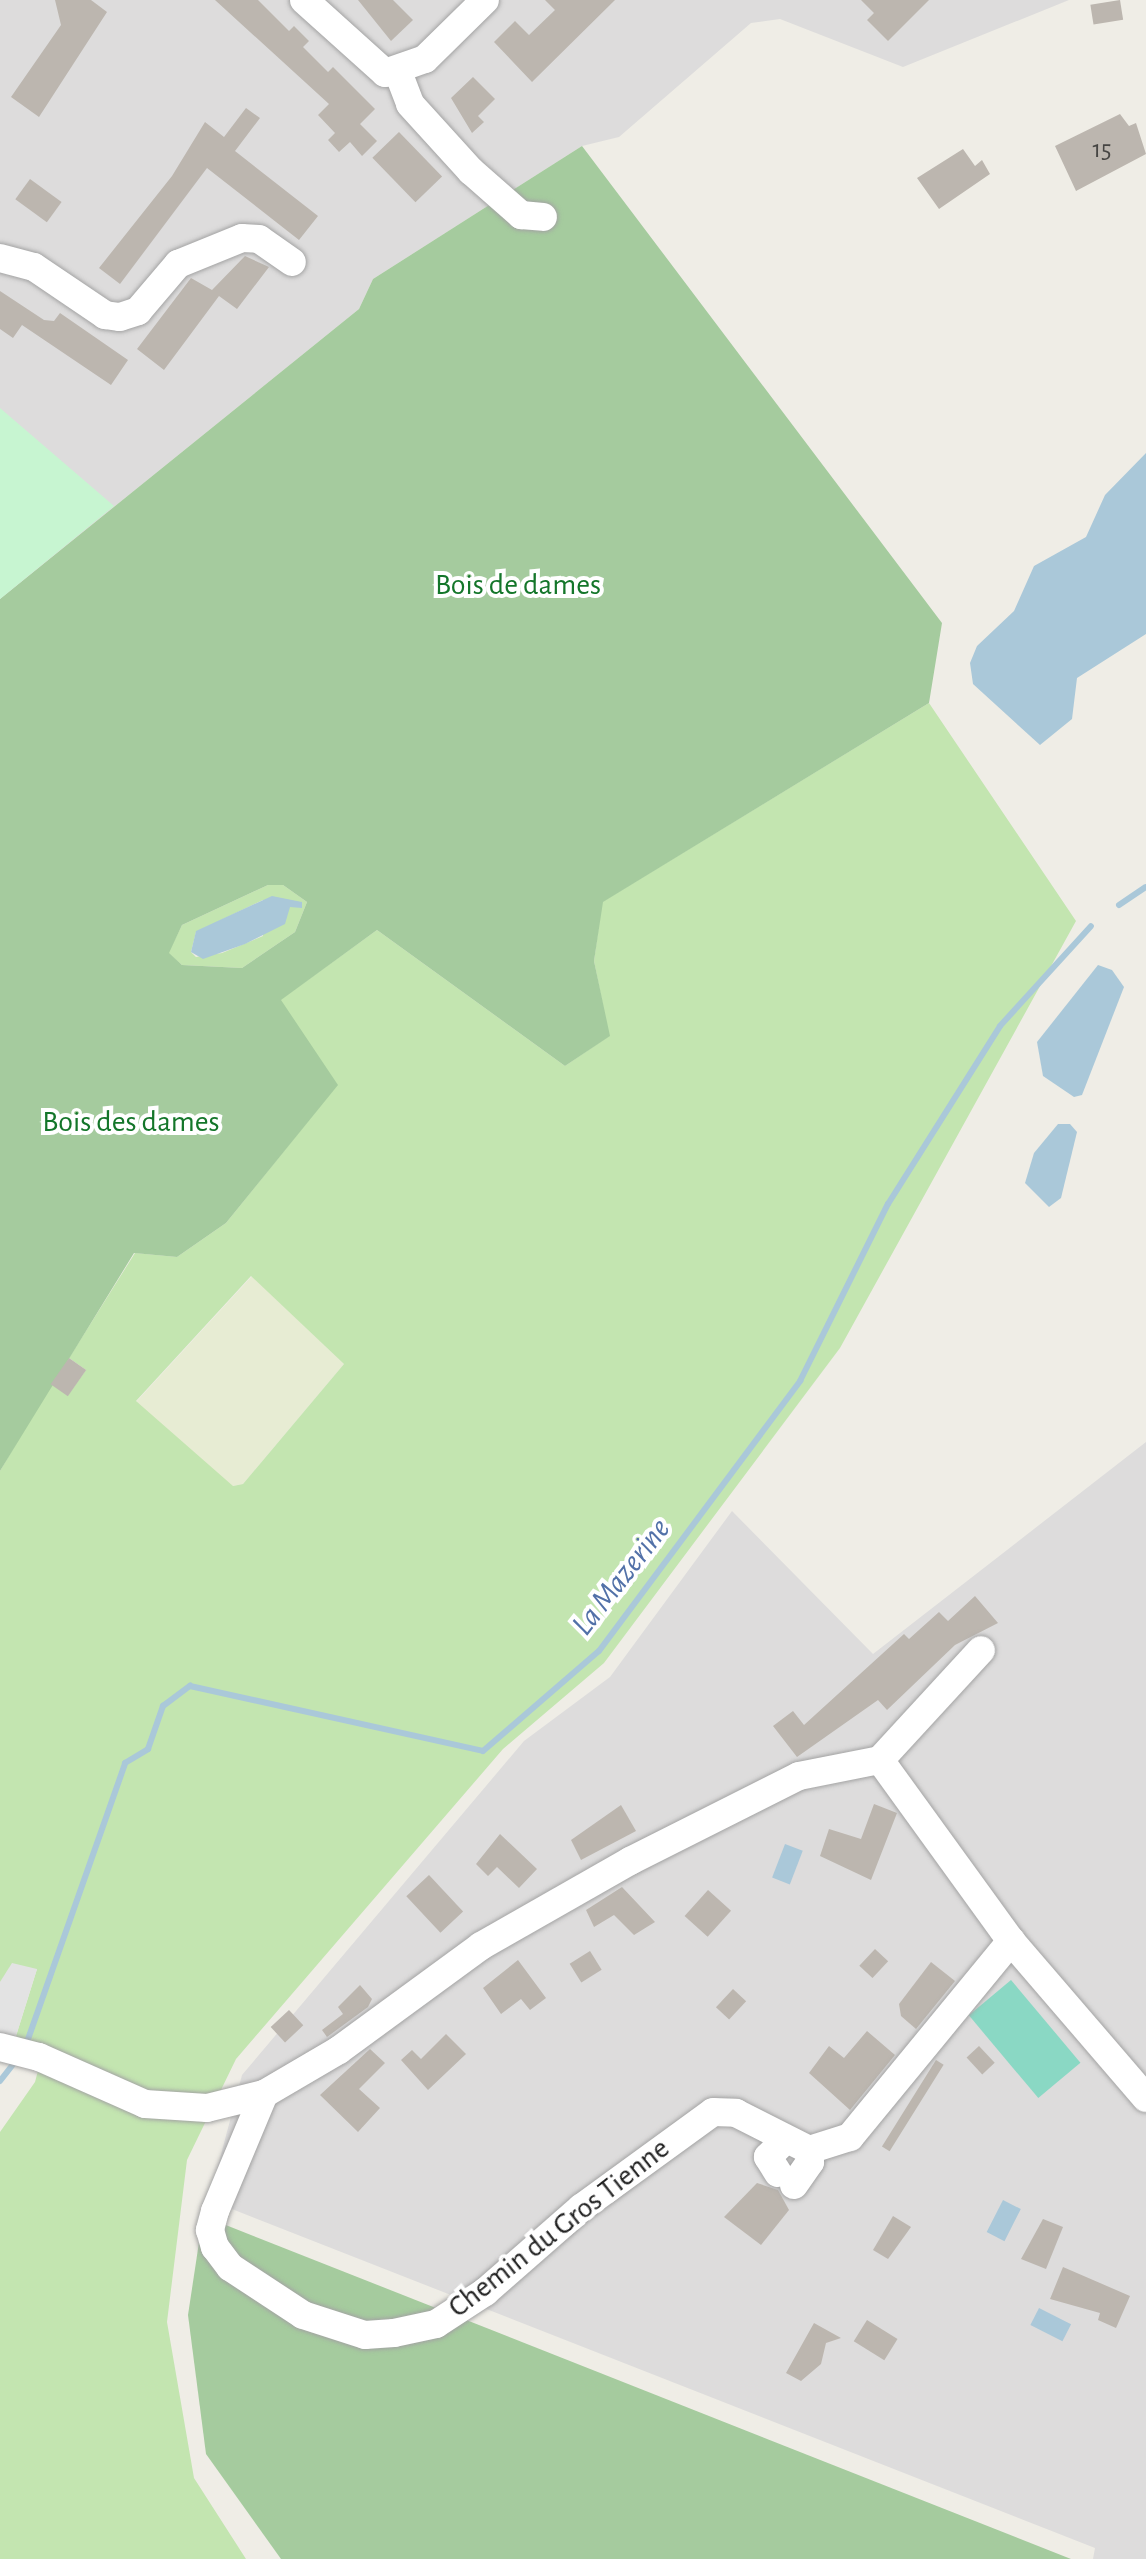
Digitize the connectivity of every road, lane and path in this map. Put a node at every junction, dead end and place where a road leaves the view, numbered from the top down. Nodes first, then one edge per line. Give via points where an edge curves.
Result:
1 (304, 0) edge
2 (486, 0) edge
3 (398, 72) junction
4 (543, 217) dead end
5 (0, 258) edge
6 (292, 262) dead end
7 (981, 1650) dead end
8 (880, 1760) junction
9 (1011, 1941) junction
10 (0, 2047) edge
11 (264, 2094) junction
12 (1146, 2098) edge
13 (796, 2146) junction
14 (786, 2179) dead end

1 - 3 street via 370,66
2 - 3 street via 425,60
3 - 4 street via 410,104 472,171 521,216
5 - 6 street via 34,267 105,315 120,317 138,311 178,264 242,238 259,239
7 - 8 street
8 - 9 street
8 - 11 street via 799,1776 630,1861 481,1946 339,2050
9 - 12 street
9 - 13 street via 850,2137
10 - 11 street via 158,2106 206,2108
11 - 13 street, Chemin du Gros Tienne via 215,2210 215,2248 230,2268 303,2315 365,2335 436,2324 452,2314 714,2112 736,2113
13 - 14 street via 810,2162

